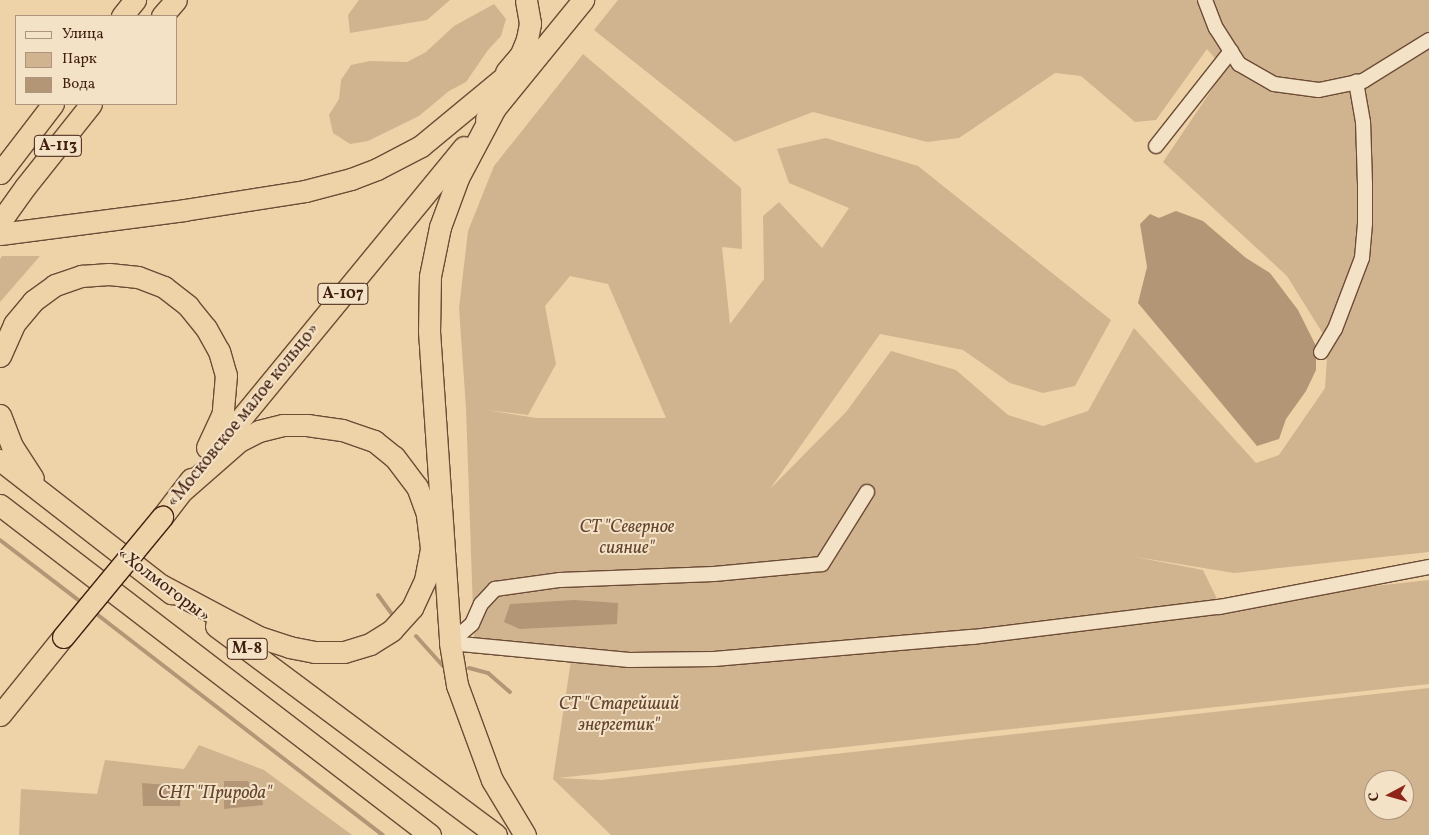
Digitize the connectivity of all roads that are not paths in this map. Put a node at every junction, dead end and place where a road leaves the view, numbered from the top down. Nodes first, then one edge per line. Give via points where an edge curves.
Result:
1 (135, 0) edge
2 (176, 0) edge
3 (526, 0) edge
4 (583, 0) edge
5 (1205, 0) edge
6 (123, 15) edge
7 (163, 15) edge
8 (1429, 40) edge
9 (548, 42) junction
10 (1231, 51) junction
11 (500, 80) junction
12 (1356, 82) junction
13 (52, 105) edge
14 (90, 105) edge
15 (495, 108) junction
16 (1156, 146) dead end
17 (0, 173) edge
18 (0, 222) edge
19 (0, 234) edge
20 (1321, 352) dead end
21 (0, 356) edge
22 (0, 415) edge
23 (0, 460) edge
24 (188, 484) junction
25 (43, 492) junction
26 (867, 492) dead end
27 (0, 506) edge
28 (0, 522) edge
29 (56, 549) junction
30 (1429, 568) edge
31 (161, 585) junction
32 (450, 643) junction
33 (8, 701) edge
34 (0, 715) edge
35 (365, 787) junction
36 (414, 835) edge
37 (430, 835) edge
38 (496, 835) edge
39 (524, 835) edge

1 - 6 highway
2 - 7 highway
3 - 11 highway via 530,24 525,45
4 - 9 highway, «Московское малое кольцо» / А-107
5 - 10 lane via 1216,28
8 - 12 lane via 1363,81
9 - 11 highway
9 - 15 highway, «Московское малое кольцо» / А-107
10 - 12 lane via 1239,64 1274,84 1319,90
10 - 16 lane
11 - 19 highway via 421,146 351,179 305,191 220,205
12 - 20 lane via 1363,122 1365,175 1366,223 1362,258 1335,330
13 - 17 highway, А-113
14 - 18 highway, А-113
15 - 24 highway, «Московское малое кольцо» / А-107
15 - 32 highway via 458,178 440,227 430,276 429,331
21 - 24 highway via 14,324 32,301 55,285 81,276 109,274 138,277 164,287 188,306 206,328 219,351 226,375 223,413
22 - 25 highway via 12,446
23 - 25 highway, «Холмогоры» / М-8
24 - 31 highway via 239,441 283,424 342,430 374,441 394,457 417,487 427,514 430,548 425,580 412,608 392,630 370,644 344,652 314,652 289,647 259,636
24 - 33 highway, «Московское малое кольцо» / А-107, bridge
25 - 31 highway, «Холмогоры» / М-8
26 - 32 lane via 822,564 714,574 560,580 495,589 481,604 472,624
27 - 29 highway, «Холмогоры» / М-8
28 - 29 highway
29 - 35 highway, «Холмогоры» / М-8
30 - 32 lane via 1219,607 972,637 714,659 629,660
31 - 38 highway, «Холмогоры» / М-8
32 - 39 highway via 457,685 470,724 492,780
33 - 34 highway, «Московское малое кольцо» / А-107
35 - 36 highway
35 - 37 highway, «Холмогоры» / М-8

